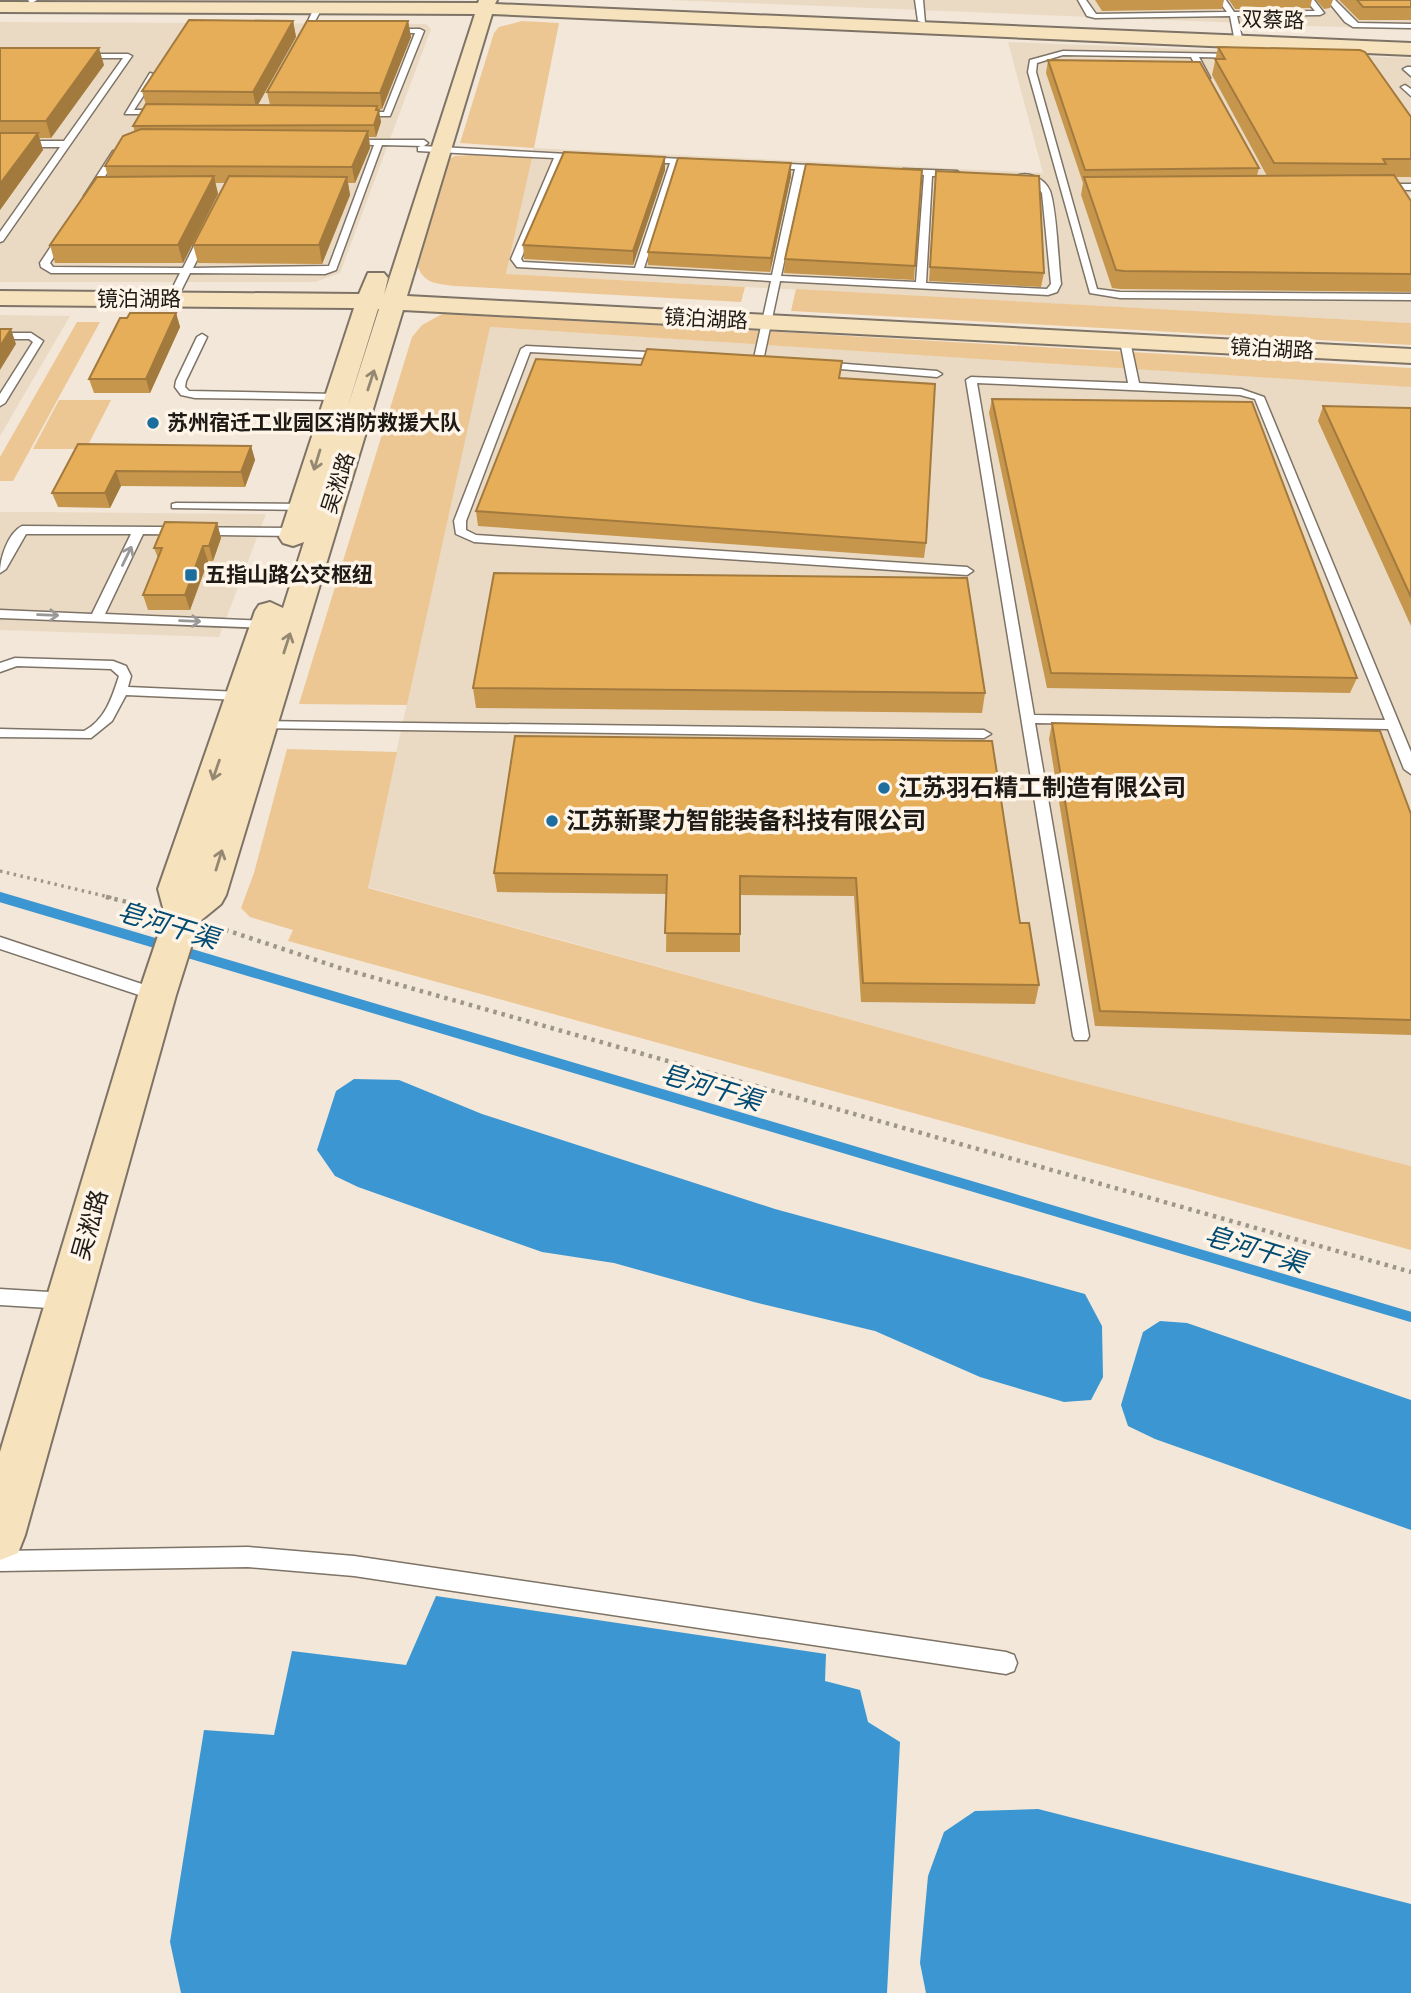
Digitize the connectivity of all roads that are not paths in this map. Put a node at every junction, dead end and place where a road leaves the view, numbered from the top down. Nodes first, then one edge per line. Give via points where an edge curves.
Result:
1 (919, 0) edge
2 (1082, 0) edge
3 (1222, 0) edge
4 (1310, 0) edge
5 (1331, 0) edge
6 (0, 1) edge
7 (33, 1) edge
8 (477, 4) edge
9 (0, 7) edge
10 (318, 8) junction
11 (1232, 15) junction
12 (922, 21) junction
13 (1411, 26) edge
14 (292, 31) dead end
15 (306, 31) junction
16 (318, 31) edge
17 (382, 31) edge
18 (1411, 42) edge
19 (1241, 44) junction
20 (1411, 49) edge
21 (293, 54) edge
22 (1194, 55) junction
23 (64, 56) edge
24 (156, 71) edge
25 (1213, 91) edge
26 (168, 112) edge
27 (345, 114) edge
28 (338, 142) edge
29 (379, 142) junction
30 (0, 144) edge
31 (66, 144) junction
32 (124, 146) edge
33 (429, 147) junction
34 (559, 156) junction
35 (598, 158) edge
36 (636, 159) edge
37 (675, 161) junction
38 (717, 163) edge
39 (758, 165) edge
40 (800, 167) junction
41 (838, 169) edge
42 (889, 171) edge
43 (928, 173) junction
44 (968, 175) edge
45 (1009, 177) edge
46 (1371, 187) edge
47 (1411, 187) edge
48 (93, 188) junction
49 (106, 188) edge
50 (348, 189) edge
51 (362, 189) junction
52 (1065, 189) junction
53 (1078, 189) dead end
54 (79, 209) edge
55 (209, 225) edge
56 (66, 230) edge
57 (0, 239) edge
58 (186, 272) junction
59 (638, 272) junction
60 (775, 279) junction
61 (921, 286) junction
62 (1411, 297) edge
63 (0, 298) edge
64 (172, 299) junction
65 (368, 301) junction
66 (396, 302) junction
67 (766, 322) junction
68 (0, 336) edge
69 (202, 337) dead end
70 (1125, 341) junction
71 (676, 356) edge
72 (1411, 356) edge
73 (731, 359) edge
74 (758, 361) junction
75 (772, 362) edge
76 (813, 365) edge
77 (937, 374) dead end
78 (1134, 386) junction
79 (336, 397) junction
80 (0, 403) edge
81 (176, 506) dead end
82 (330, 507) junction
83 (299, 519) junction
84 (139, 530) junction
85 (0, 569) edge
86 (967, 571) dead end
87 (0, 614) edge
88 (97, 617) junction
89 (266, 624) junction
90 (0, 668) edge
91 (121, 691) junction
92 (240, 696) junction
93 (1028, 719) junction
94 (231, 725) junction
95 (261, 725) junction
96 (1393, 725) junction
97 (0, 733) edge
98 (984, 734) dead end
99 (1411, 769) edge
100 (183, 915) junction
101 (0, 943) edge
102 (157, 995) junction
103 (1081, 1036) dead end
104 (0, 1297) edge
105 (68, 1301) junction
106 (0, 1535) edge
107 (0, 1561) edge
108 (1006, 1663) dead end

1 - 12 lane
2 - 11 lane via 1095,16
3 - 11 lane
4 - 11 lane via 1320,13
5 - 13 lane via 1356,25
6 - 7 street, 双蔡路
7 - 8 street, 双蔡路
8 - 10 street, 双蔡路
8 - 12 street, 双蔡路
8 - 19 street, 双蔡路
8 - 33 street, 吴淞路
9 - 10 street, 双蔡路
10 - 15 lane
11 - 19 lane
12 - 19 street, 双蔡路
14 - 15 lane
15 - 16 lane
15 - 21 lane
17 - 27 lane via 420,31 387,114
18 - 19 street, 双蔡路
19 - 20 street, 双蔡路
19 - 22 lane
22 - 25 lane
22 - 52 lane via 1063,53 1033,62
23 - 31 lane via 128,56
24 - 26 lane via 128,112
28 - 29 lane
29 - 33 lane
29 - 51 lane
30 - 31 lane
31 - 57 lane
32 - 48 lane
33 - 34 lane
33 - 65 street, 吴淞路
33 - 66 street, 吴淞路
34 - 35 lane
34 - 59 lane via 517,263
36 - 37 lane
37 - 38 lane
37 - 59 lane
39 - 40 lane
40 - 41 lane
40 - 60 lane
42 - 43 lane
43 - 44 lane
43 - 61 lane
45 - 61 lane via 1042,181 1054,290
46 - 47 lane
48 - 49 lane
48 - 54 lane
50 - 51 lane
51 - 58 lane via 333,268 314,273
52 - 53 lane
52 - 62 lane via 1093,291 1119,295
55 - 58 lane
56 - 58 lane via 45,262 51,270
58 - 64 lane
59 - 60 lane
60 - 61 lane
60 - 67 lane
63 - 64 street, 镜泊湖路
64 - 65 street, 镜泊湖路
65 - 66 street, 镜泊湖路
65 - 79 street, 吴淞路
66 - 67 street, 镜泊湖路
82 -> 66 street, 吴淞路
67 - 70 street, 镜泊湖路
67 - 74 lane
68 - 80 lane via 32,336 38,341
69 - 79 lane via 181,381 185,393
70 - 72 street, 镜泊湖路
70 - 78 lane
71 - 86 lane via 526,349 460,521 460,532 474,538
73 - 74 lane
74 - 75 lane
76 - 77 lane
78 - 93 lane via 971,380
78 - 96 lane via 1259,397
79 -> 83 street, 吴淞路
81 - 83 lane
82 - 83 lane
95 -> 82 street, 吴淞路
83 - 84 lane
83 - 89 street, 吴淞路
84 - 85 lane via 22,530
88 -> 84 lane
87 -> 88 lane
88 -> 89 lane
89 - 92 street, 吴淞路
90 - 91 lane via 15,662 113,665 125,676
91 - 92 lane
91 - 97 lane via 105,724 86,735
92 - 94 street, 吴淞路
93 - 96 lane
93 - 103 lane
94 - 95 lane
94 -> 100 street, 吴淞路 via 176,889
95 - 98 lane
100 -> 95 street, 吴淞路 via 208,895
96 - 99 lane
100 - 102 street, 吴淞路
101 - 102 lane
102 - 105 street, 吴淞路
104 - 105 lane
105 - 106 street, 吴淞路
107 - 108 lane via 248,1558 354,1566

